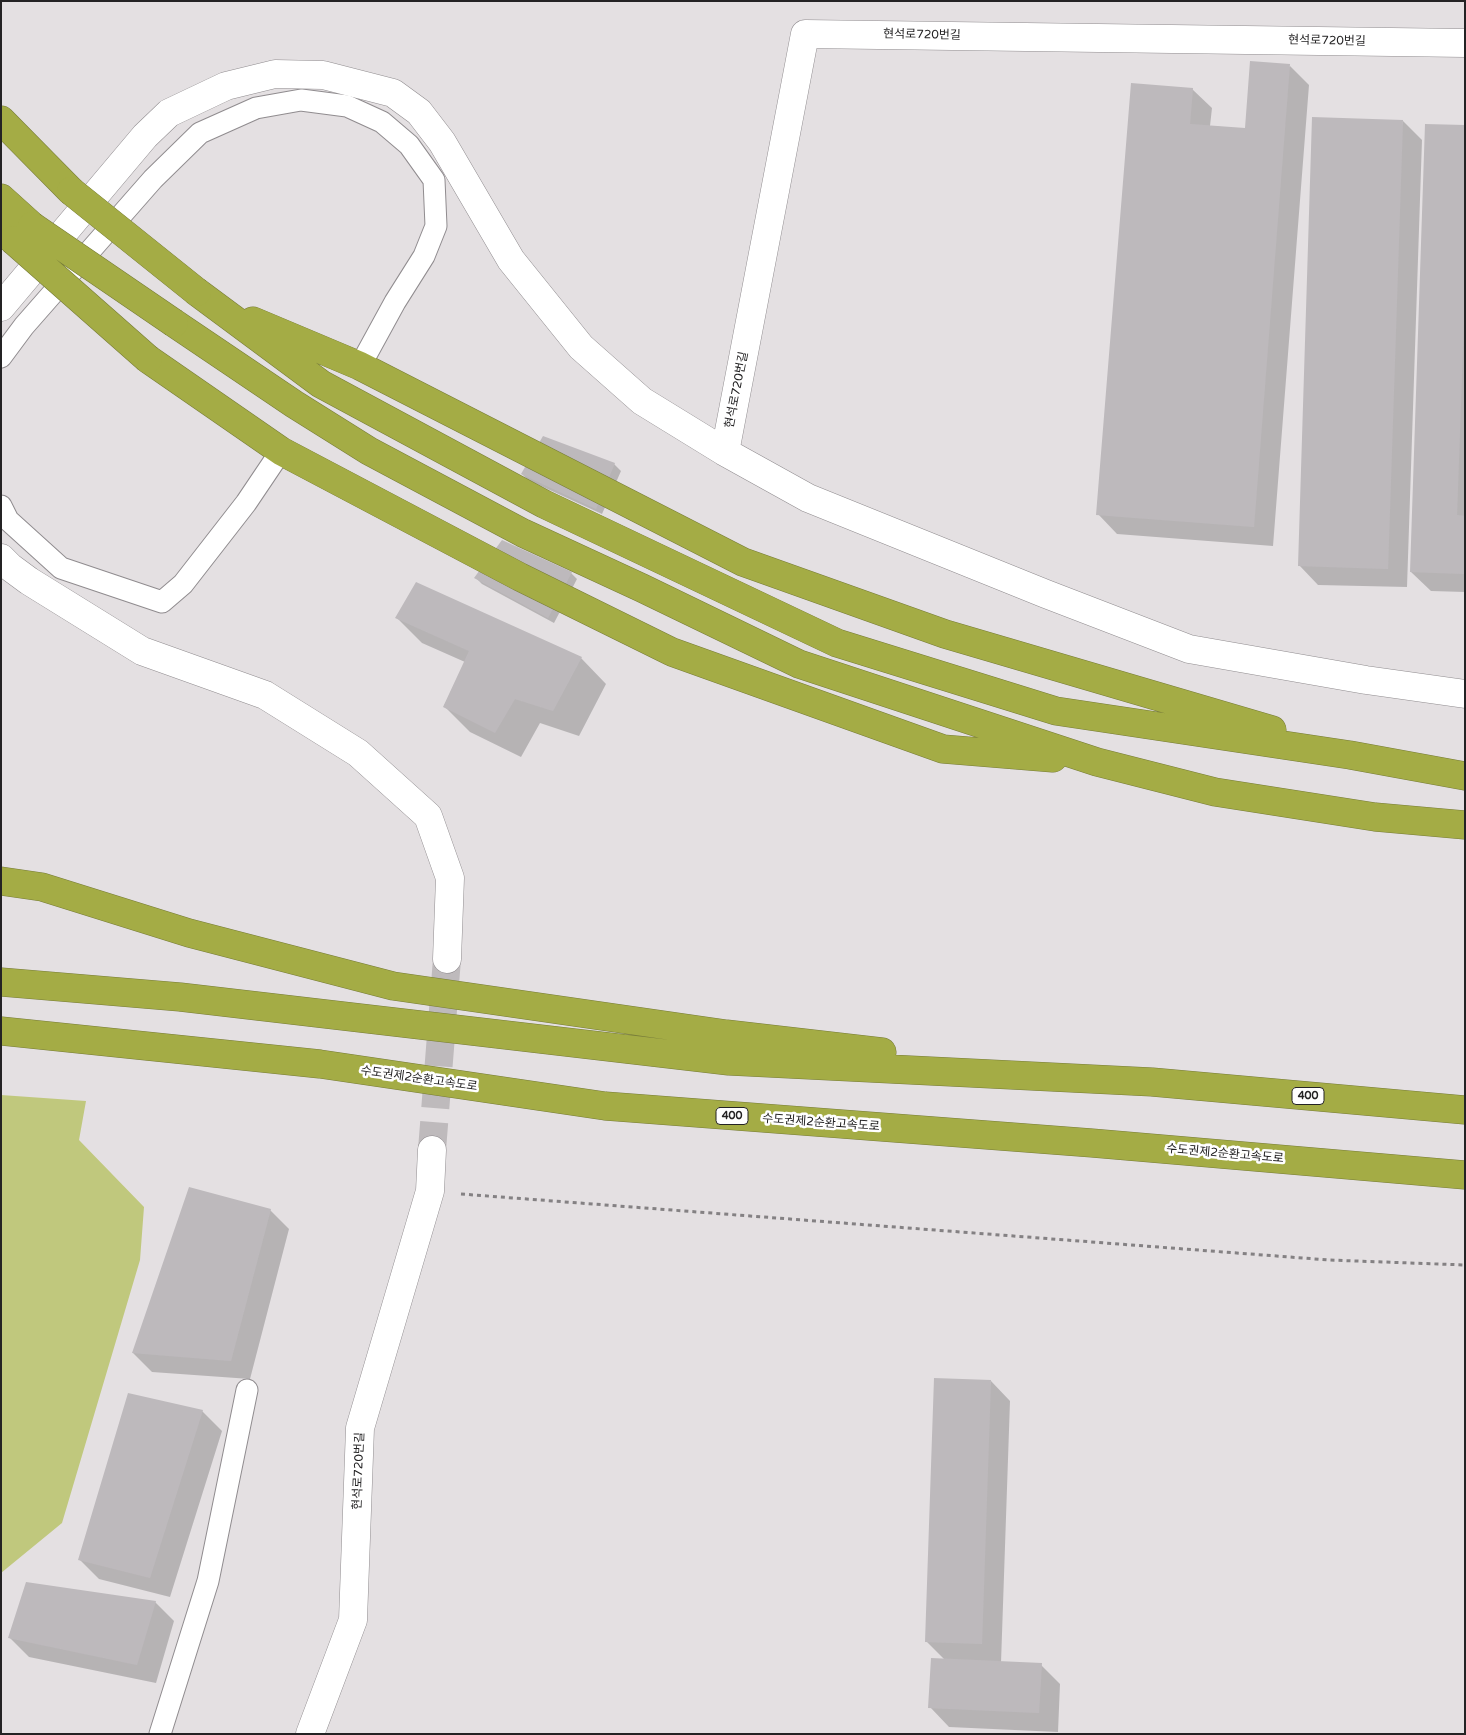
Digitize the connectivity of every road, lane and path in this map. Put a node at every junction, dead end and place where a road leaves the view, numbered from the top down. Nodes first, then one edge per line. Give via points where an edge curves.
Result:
1 (1465, 43) edge
2 (1, 120) edge
3 (1, 198) edge
4 (16, 230) edge
5 (203, 298) junction
6 (1, 307) edge
7 (1, 357) edge
8 (360, 366) junction
9 (281, 451) junction
10 (725, 452) junction
11 (1, 506) edge
12 (1, 558) edge
13 (1465, 694) edge
14 (1350, 755) junction
15 (1097, 762) junction
16 (1465, 776) edge
17 (1374, 817) junction
18 (1465, 825) edge
19 (1465, 837) edge
20 (1, 881) edge
21 (447, 959) tunnel mouth
22 (1, 982) edge
23 (1, 1031) edge
24 (1152, 1082) junction
25 (1465, 1110) edge
26 (432, 1150) tunnel mouth
27 (1465, 1175) edge
28 (430, 1192) junction
29 (1465, 1266) edge
30 (247, 1390) dead end
31 (160, 1734) edge
32 (310, 1734) edge

1 - 10 street, 현석로720번길 via 805,34
2 - 5 highway, bridge via 70,191
3 - 4 highway
4 - 9 highway, bridge via 148,359
4 - 15 highway, bridge via 174,323 368,451 523,533 799,664
5 - 8 highway
5 - 14 highway via 321,384 544,504 837,643 1056,711
6 - 10 street via 145,136 169,113 226,86 275,74 324,76 393,93 419,112 442,142 510,260 581,347 642,401
7 - 8 lane via 24,326 153,179 200,133 256,108 301,100 347,106 382,122 409,145 434,180 436,226 424,256
8 - 14 highway via 743,562 945,634
9 - 11 lane via 246,503 183,584 162,602 61,568 8,520
9 - 15 highway via 520,577 672,652 944,749
10 - 13 street via 808,498 1189,649
12 - 21 street via 29,581 142,652 265,695 365,759 428,816 450,878
14 - 16 highway
15 - 17 highway via 1215,792
17 - 18 highway
17 - 19 highway
20 - 24 highway via 42,887 189,933 393,986 726,1034
22 - 24 highway, 400 via 180,996 729,1061
23 - 27 highway, 수도권제2순환고속도로 / 400 via 320,1064 604,1106
24 - 25 highway, 400
26 - 28 street, 현석로720번길
28 - 29 path via 1329,1260
28 - 32 street, 현석로720번길 via 360,1428 353,1620
30 - 31 lane via 208,1581

